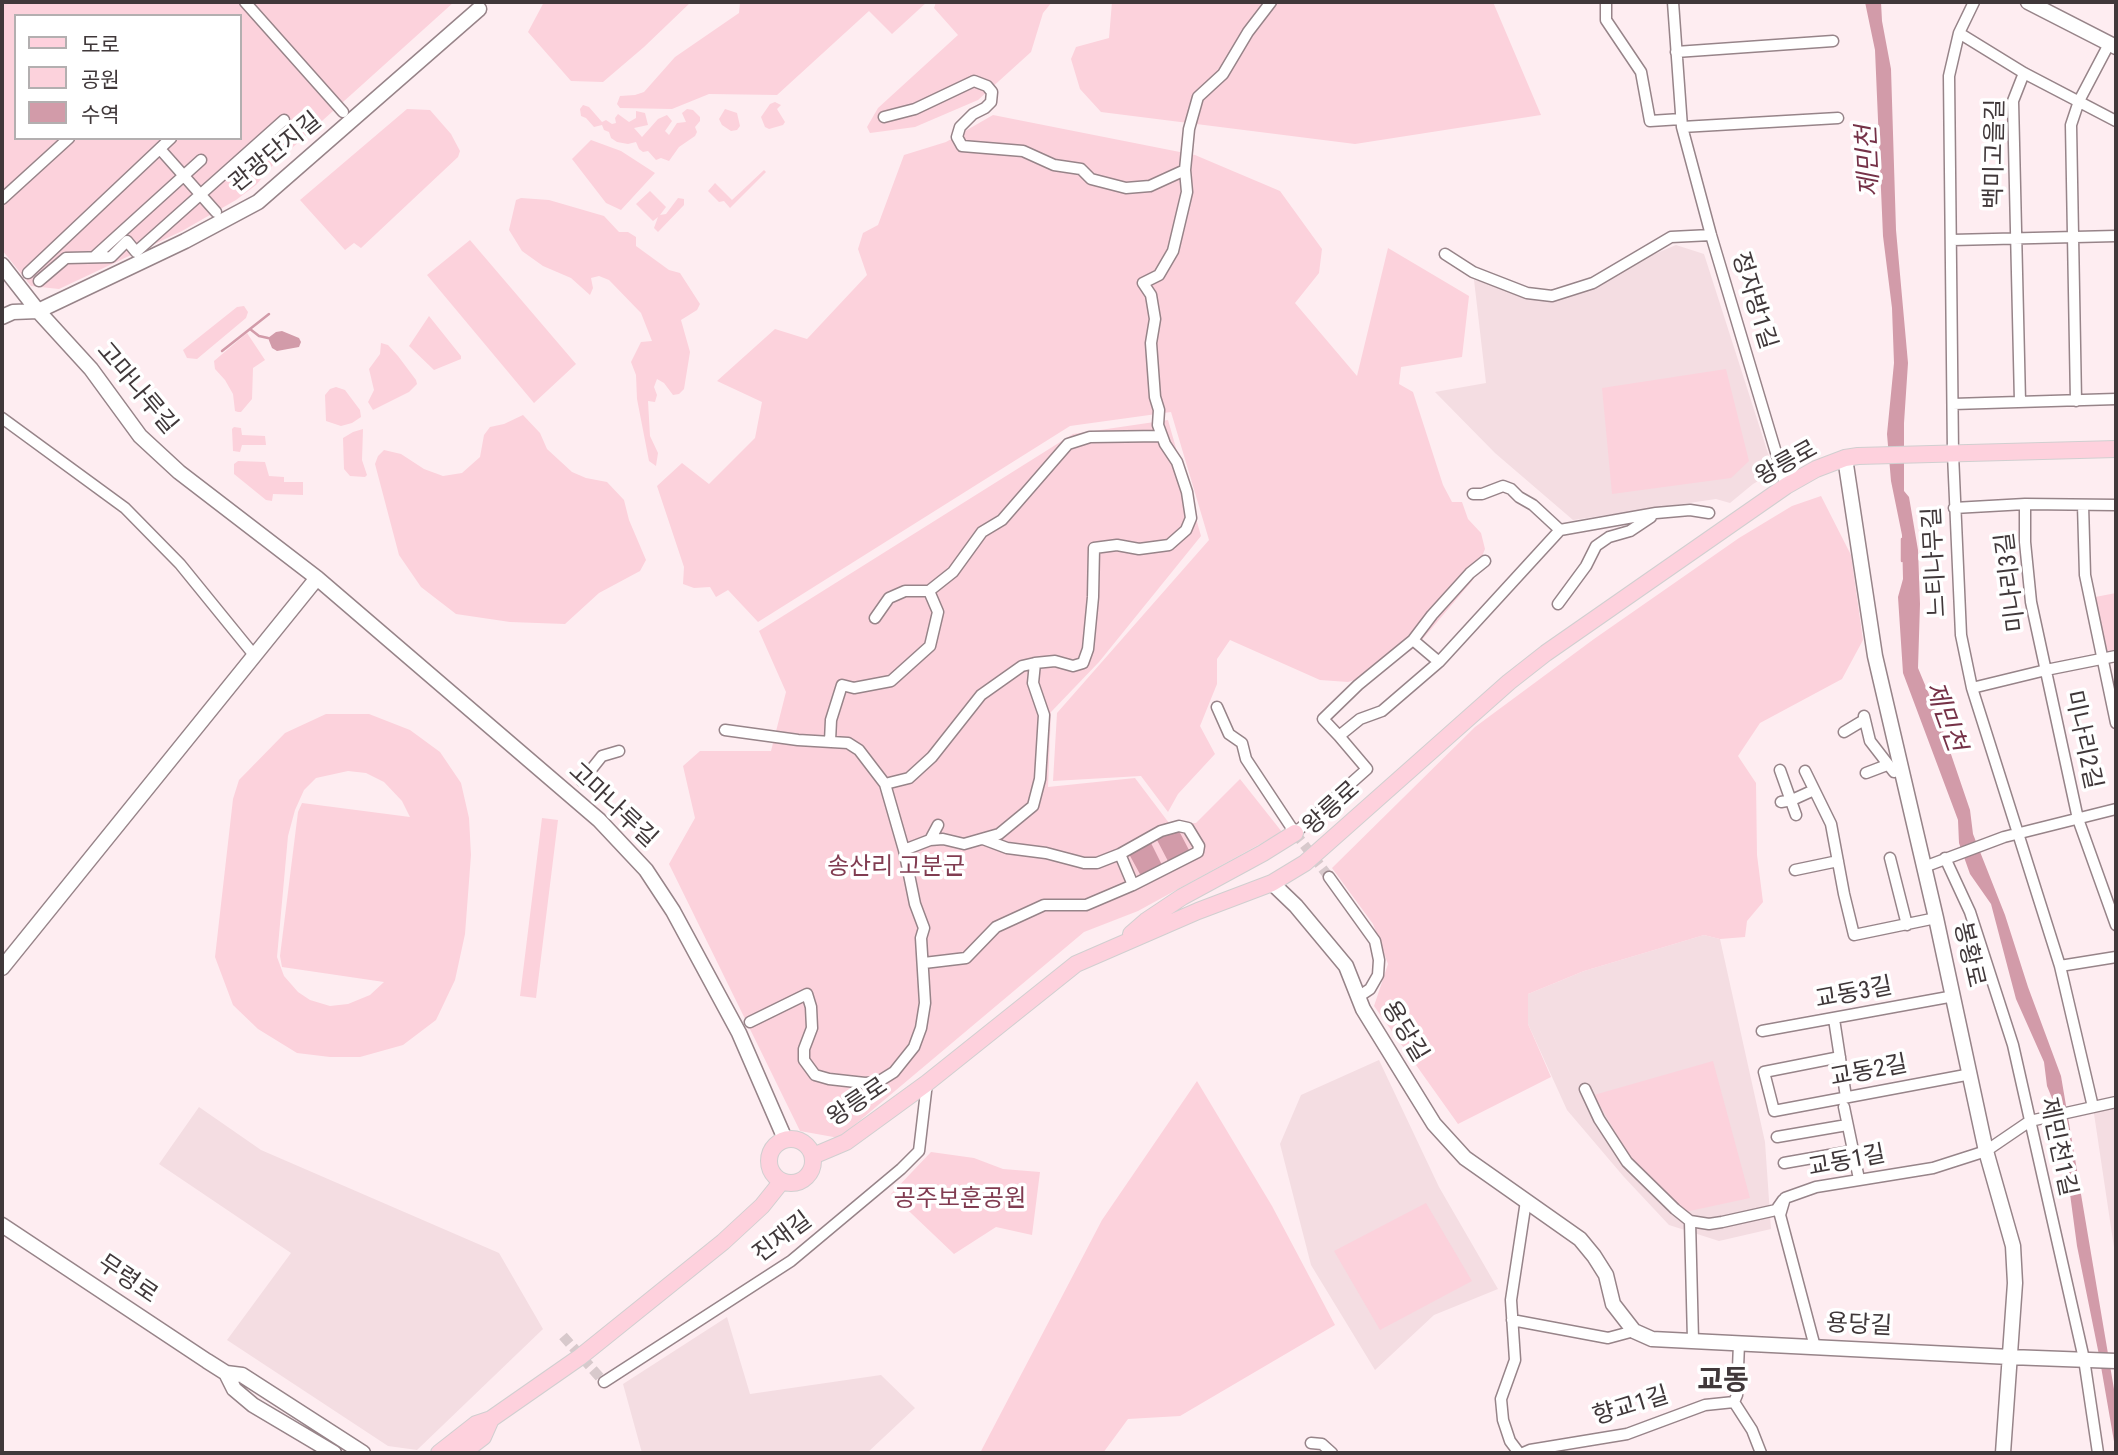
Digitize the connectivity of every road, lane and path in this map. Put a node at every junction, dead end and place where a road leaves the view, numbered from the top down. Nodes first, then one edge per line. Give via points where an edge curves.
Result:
1 (244, 2) edge
2 (1271, 2) edge
3 (1673, 2) edge
4 (1974, 2) edge
5 (2028, 2) edge
6 (1606, 4) dead end
7 (476, 5) edge
8 (1959, 33) junction
9 (1833, 41) dead end
10 (2113, 46) edge
11 (1676, 52) junction
12 (2024, 73) junction
13 (2079, 101) junction
14 (342, 112) dead end
15 (884, 117) dead end
16 (1838, 118) dead end
17 (284, 120) dead end
18 (2116, 121) edge
19 (1682, 123) junction
20 (67, 140) edge
21 (169, 140) edge
22 (160, 149) junction
23 (201, 160) dead end
24 (1185, 170) junction
25 (184, 176) junction
26 (200, 195) junction
27 (2, 199) edge
28 (216, 212) dead end
29 (1711, 234) junction
30 (2073, 236) junction
31 (2116, 236) edge
32 (2016, 238) junction
33 (1952, 240) junction
34 (1445, 254) dead end
35 (94, 257) junction
36 (2, 265) edge
37 (28, 273) dead end
38 (39, 281) dead end
39 (38, 311) junction
40 (2, 317) edge
41 (2116, 399) edge
42 (2076, 401) junction
43 (2020, 402) junction
44 (1953, 404) junction
45 (2, 418) edge
46 (1162, 436) junction
47 (2116, 449) edge
48 (1946, 454) junction
49 (1852, 457) junction
50 (1786, 486) junction
51 (1473, 494) dead end
52 (2025, 504) junction
53 (2083, 505) junction
54 (2116, 505) edge
55 (1954, 508) junction
56 (1656, 513) junction
57 (1709, 513) dead end
58 (1560, 530) junction
59 (1485, 561) dead end
60 (317, 578) junction
61 (929, 592) junction
62 (1558, 604) dead end
63 (875, 618) dead end
64 (1413, 640) junction
65 (254, 655) junction
66 (2116, 656) edge
67 (2102, 659) junction
68 (1438, 662) junction
69 (1035, 663) junction
70 (2046, 670) junction
71 (1972, 688) junction
72 (1217, 707) dead end
73 (2116, 723) edge
74 (724, 730) dead end
75 (1844, 732) dead end
76 (1339, 736) junction
77 (830, 741) junction
78 (619, 751) dead end
79 (1894, 767) junction
80 (1780, 770) dead end
81 (1805, 771) dead end
82 (1866, 773) dead end
83 (582, 781) dead end
84 (886, 784) junction
85 (1814, 790) junction
86 (1786, 801) junction
87 (2116, 809) edge
88 (1796, 815) dead end
89 (2078, 819) junction
90 (938, 825) dead end
91 (1295, 833) junction
92 (2018, 835) junction
93 (983, 839) junction
94 (930, 840) junction
95 (904, 850) junction
96 (1120, 854) junction
97 (1890, 858) dead end
98 (1945, 858) junction
99 (1838, 861) junction
100 (1924, 867) junction
101 (1795, 870) dead end
102 (1329, 877) tunnel mouth
103 (1272, 883) junction
104 (1133, 885) junction
105 (1936, 918) junction
106 (1907, 925) junction
107 (2116, 925) edge
108 (1117, 946) junction
109 (2116, 957) edge
110 (924, 963) junction
111 (2060, 966) junction
112 (2, 968) edge
113 (1954, 996) junction
114 (1358, 997) junction
115 (1834, 1019) junction
116 (750, 1022) dead end
117 (1762, 1031) dead end
118 (1840, 1057) junction
119 (1971, 1074) junction
120 (927, 1083) junction
121 (1585, 1089) dead end
122 (1845, 1102) junction
123 (2116, 1102) edge
124 (2093, 1107) junction
125 (2030, 1121) junction
126 (1847, 1125) junction
127 (1777, 1137) dead end
128 (785, 1139) junction
129 (1852, 1151) junction
130 (1986, 1151) junction
131 (813, 1156) junction
132 (1784, 1163) dead end
133 (1859, 1179) junction
134 (782, 1181) junction
135 (1785, 1198) junction
136 (1526, 1201) junction
137 (1690, 1221) junction
138 (2, 1225) edge
139 (1512, 1320) junction
140 (1634, 1331) junction
141 (1693, 1340) junction
142 (1739, 1343) junction
143 (1815, 1347) junction
144 (2010, 1357) junction
145 (2084, 1359) junction
146 (2116, 1361) edge
147 (226, 1373) junction
148 (604, 1381) dead end
149 (1734, 1402) junction
150 (491, 1419) junction
151 (1311, 1443) dead end
152 (1562, 1450) edge
153 (334, 1453) edge
154 (363, 1453) edge
155 (439, 1453) edge
156 (463, 1453) edge
157 (1332, 1453) edge
158 (1521, 1453) edge
159 (1761, 1453) edge
160 (2003, 1453) edge
161 (2098, 1453) edge

1 - 14 street
2 - 24 street via 1223,74 1198,97
3 - 11 street, 정자방1길
4 - 8 street, 느티나무길
5 - 10 main road
6 - 19 street via 1606,20 1641,72 1650,121
7 - 39 main road, 관광단지길 via 258,202
8 - 12 street, 백미고을길
8 - 33 street, 느티나무길 via 1949,76
9 - 11 street
10 - 13 street
11 - 19 street, 정자방1길
12 - 13 street, 백미고을길
12 - 32 street, 백미고을길 via 2013,101
13 - 18 street, 백미고을길
13 - 30 street via 2071,125
15 - 24 street via 915,109 974,81 992,92 990,102 960,127 957,136 962,146 1023,151 1126,188 1150,186
16 - 19 street
17 - 26 street
19 - 29 street, 정자방1길
20 - 27 street
21 - 22 street
22 - 25 street
22 - 37 street
23 - 25 street
24 - 46 street via 1187,192 1173,251 1159,275 1143,283 1155,319 1151,361
25 - 26 street
25 - 35 street
26 - 28 street
26 - 35 street via 136,252 127,241 111,257
29 - 34 street via 1671,237 1593,283 1552,296 1527,293 1473,272
29 - 50 street, 정자방1길
30 - 31 street, 백미고을길
30 - 32 street, 백미고을길
30 - 42 street
32 - 33 street, 백미고을길
32 - 43 street, 백미고을길
33 - 44 street, 느티나무길
35 - 38 street via 66,258
36 - 39 main road, 고마나루길
39 - 40 main road, 관광단지길
39 - 60 main road, 고마나루길 via 91,369 140,436
41 - 42 street
42 - 43 street
43 - 44 street
44 - 48 street, 느티나무길
45 - 65 street via 125,508 180,564
46 - 61 street via 1090,437 1068,444 1002,520 982,532 953,572
46 - 69 street via 1187,492 1191,518 1186,530 1170,545 1094,548 1088,649 1083,663
47 - 48 main road
48 - 49 main road
48 - 55 street, 느티나무길
49 - 50 main road, 왕릉로
49 - 79 main road, 봉황로 via 1875,656
50 - 103 main road, 왕릉로 via 1546,653 1305,863
51 - 58 street via 1503,486 1511,489
52 - 53 street, 미나리3길
52 - 55 street
52 - 70 street, 미나리3길 via 2031,602
53 - 54 street, 미나리3길
53 - 67 street via 2085,575
55 - 71 street, 느티나무길 via 1961,635
56 - 57 street
56 - 58 street
56 - 62 street via 1596,546
58 - 68 street
59 - 64 street
60 - 65 main road
60 - 128 main road, 고마나루길 via 599,820 646,870 739,1033
61 - 63 street via 905,591 889,598
61 - 77 street via 938,612 930,646 891,681 854,688 842,685
64 - 68 street
64 - 76 street via 1323,719
65 - 112 main road
66 - 67 street
67 - 70 street
67 - 73 street, 미나리2길
68 - 76 street via 1382,711 1360,719
69 - 84 street via 1022,666 981,695 932,757 909,778
69 - 93 street via 1033,683 1044,715 1040,779 1033,806 999,834
70 - 71 street
70 - 89 street, 미나리2길
71 - 92 street, 느티나무길
72 - 91 street via 1229,734 1242,743 1247,759
74 - 77 street
75 - 79 street, 봉황로 via 1864,718 1870,741
76 - 91 street via 1367,769
77 - 84 street via 859,750
78 - 83 street via 602,755
79 - 82 street
79 - 100 main road, 봉황로
80 - 86 street
81 - 85 street
84 - 95 street
85 - 86 street
85 - 99 street via 1831,824
86 - 88 street
87 - 89 street, 미나리2길
89 - 92 street, 미나리2길
89 - 107 street
90 - 94 street
91 - 108 main road via 1168,907
92 - 98 street, 미나리2길
92 - 111 street, 느티나무길
93 - 94 street via 964,844
93 - 96 street via 1084,863
94 - 95 street
95 - 110 street via 924,928
96 - 104 street
96 - 104 street via 1179,826 1188,828 1199,846 1198,852
97 - 106 street
98 - 100 street
98 - 125 street, 제민천1길 via 1987,964
99 - 101 street
99 - 106 street via 1854,935
100 - 105 main road, 봉황로
102 - 114 street, 용당길 via 1374,941 1379,960 1378,975
103 - 108 main road, 왕릉로
103 - 114 main road, 용당길 via 1346,966
104 - 110 street via 1087,905 1044,905 996,927 966,958
105 - 106 street
105 - 113 main road, 봉황로
108 - 120 main road, 왕릉로 via 1076,964
109 - 111 street
110 - 116 street via 925,1003 914,1047 894,1072 878,1082 815,1075 804,1060 812,1028 807,994
111 - 124 street, 느티나무길
113 - 115 street, 교동3길
113 - 119 main road, 봉황로
114 - 136 main road, 용당길 via 1434,1124 1465,1158
115 - 117 street, 교동3길
115 - 118 street
118 - 122 street
118 - 122 street, 교동2길 via 1764,1072 1774,1111
119 - 122 street, 교동2길
119 - 130 main road, 봉황로
120 - 131 main road, 왕릉로 via 846,1142
120 - 148 street, 진재길 via 919,1151 901,1169 791,1261
121 - 137 street via 1627,1162
122 - 126 street
123 - 124 street
124 - 125 street
125 - 130 street
125 - 145 street, 제민천1길
126 - 127 street
126 - 129 street
128 - 131 main road, 왕릉로 via 805,1144
128 - 134 main road via 773,1147 768,1160 772,1174
129 - 132 street
129 - 133 street
130 - 133 street, 교동1길 via 1933,1168
130 - 144 main road, 봉황로 via 2013,1246
131 - 134 main road, 왕릉로 via 806,1177 792,1183
133 - 135 street, 교동1길
134 - 150 main road, 왕릉로 via 723,1242 580,1357
135 - 137 street via 1776,1210 1709,1224
135 - 143 street, 교동1길 via 1780,1215
136 - 139 street, 향교1길
136 - 140 main road, 용당길 via 1580,1238 1606,1275 1613,1304
137 - 141 street
138 - 147 main road, 무령로
139 - 140 street, 용당길 via 1608,1338
139 - 158 street, 향교1길 via 1515,1360 1501,1399 1510,1441
140 - 141 main road, 용당길 via 1652,1339
141 - 142 main road, 용당길
142 - 143 main road, 용당길
142 - 149 street
143 - 144 main road, 용당길
144 - 145 main road, 용당길
144 - 160 main road, 봉황로
145 - 146 main road, 용당길
145 - 161 street, 제민천1길
147 - 153 main road, 무령로 via 234,1389 253,1405
147 - 154 main road, 무령로 via 242,1376
149 - 152 street, 향교1길 via 1705,1405 1627,1434
149 - 159 street
150 - 155 main road, 왕릉로 via 476,1424
150 - 156 main road, 왕릉로 via 483,1437
151 - 157 street via 1322,1444
152 - 158 street, 향교1길

